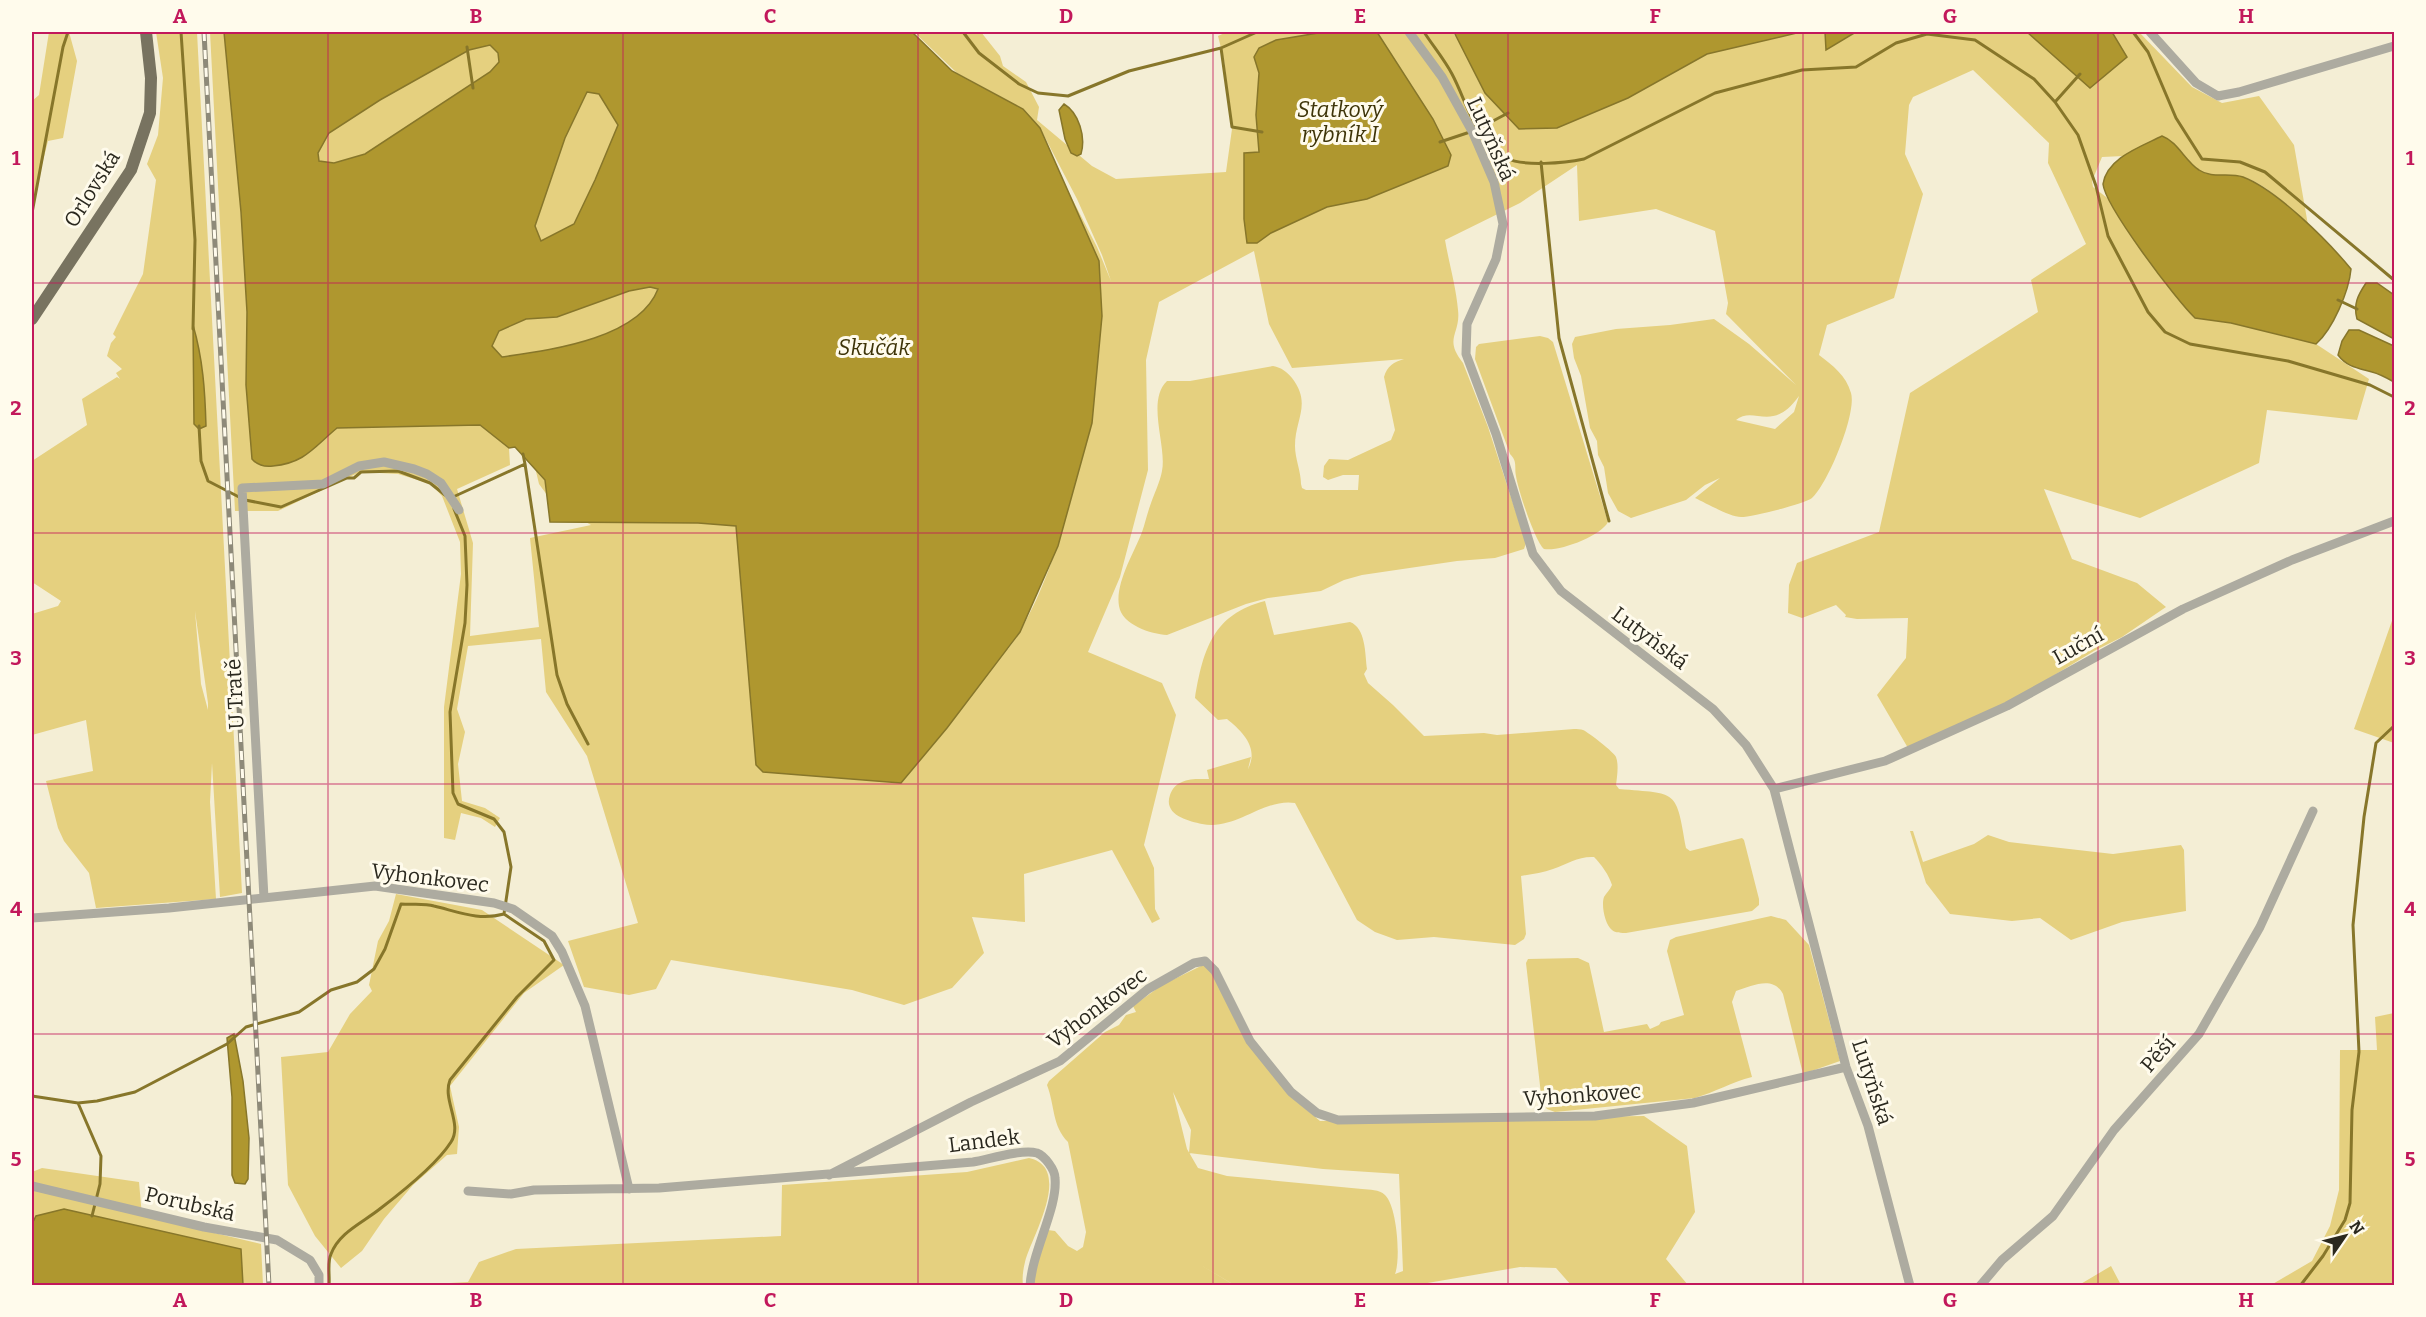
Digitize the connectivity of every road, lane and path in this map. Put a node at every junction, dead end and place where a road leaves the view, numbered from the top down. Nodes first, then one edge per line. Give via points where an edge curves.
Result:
1 (146, 32) edge
2 (1409, 32) edge
3 (2150, 32) edge
4 (2394, 46) edge
5 (32, 319) edge
6 (457, 507) dead end
7 (2394, 521) edge
8 (1774, 789) junction
9 (2313, 811) dead end
10 (264, 898) junction
11 (32, 918) edge
12 (1846, 1067) junction
13 (829, 1174) junction
14 (32, 1186) edge
15 (629, 1189) junction
16 (468, 1191) dead end
17 (319, 1286) edge
18 (1030, 1286) edge
19 (1910, 1286) edge
20 (1980, 1286) edge

1 - 5 main road, Orlovská via 150,113 131,170
2 - 8 street, Lutyňská via 1447,86 1494,182 1503,224 1496,259 1467,324 1466,354 1496,434 1533,554 1561,591 1713,709 1746,746
3 - 4 street via 2196,83 2218,96
6 - 10 street, U Tratě via 441,483 427,474 384,462 359,466 323,484 242,490
7 - 8 street, Luční via 2292,560 2183,609 2007,706 1885,761
8 - 12 street, Lutyňská
9 - 20 street, Pěší via 2260,927 2199,1034 2114,1130 2053,1216 2002,1260
10 - 11 street, Vyhonkovec
10 - 15 street, Vyhonkovec via 375,886 499,905 552,936 585,1006
12 - 13 street, Vyhonkovec via 1693,1103 1595,1116 1338,1120 1317,1113 1291,1092 1250,1041 1215,971 1205,961 1194,963 1148,989 1060,1061
12 - 19 street, Lutyňská via 1868,1126
13 - 15 street, Vyhonkovec
13 - 18 street, Landek via 1038,1153 1056,1177
14 - 17 street, Porubská via 204,1227 277,1240 310,1260 319,1275
15 - 16 street, Vyhonkovec via 511,1194

